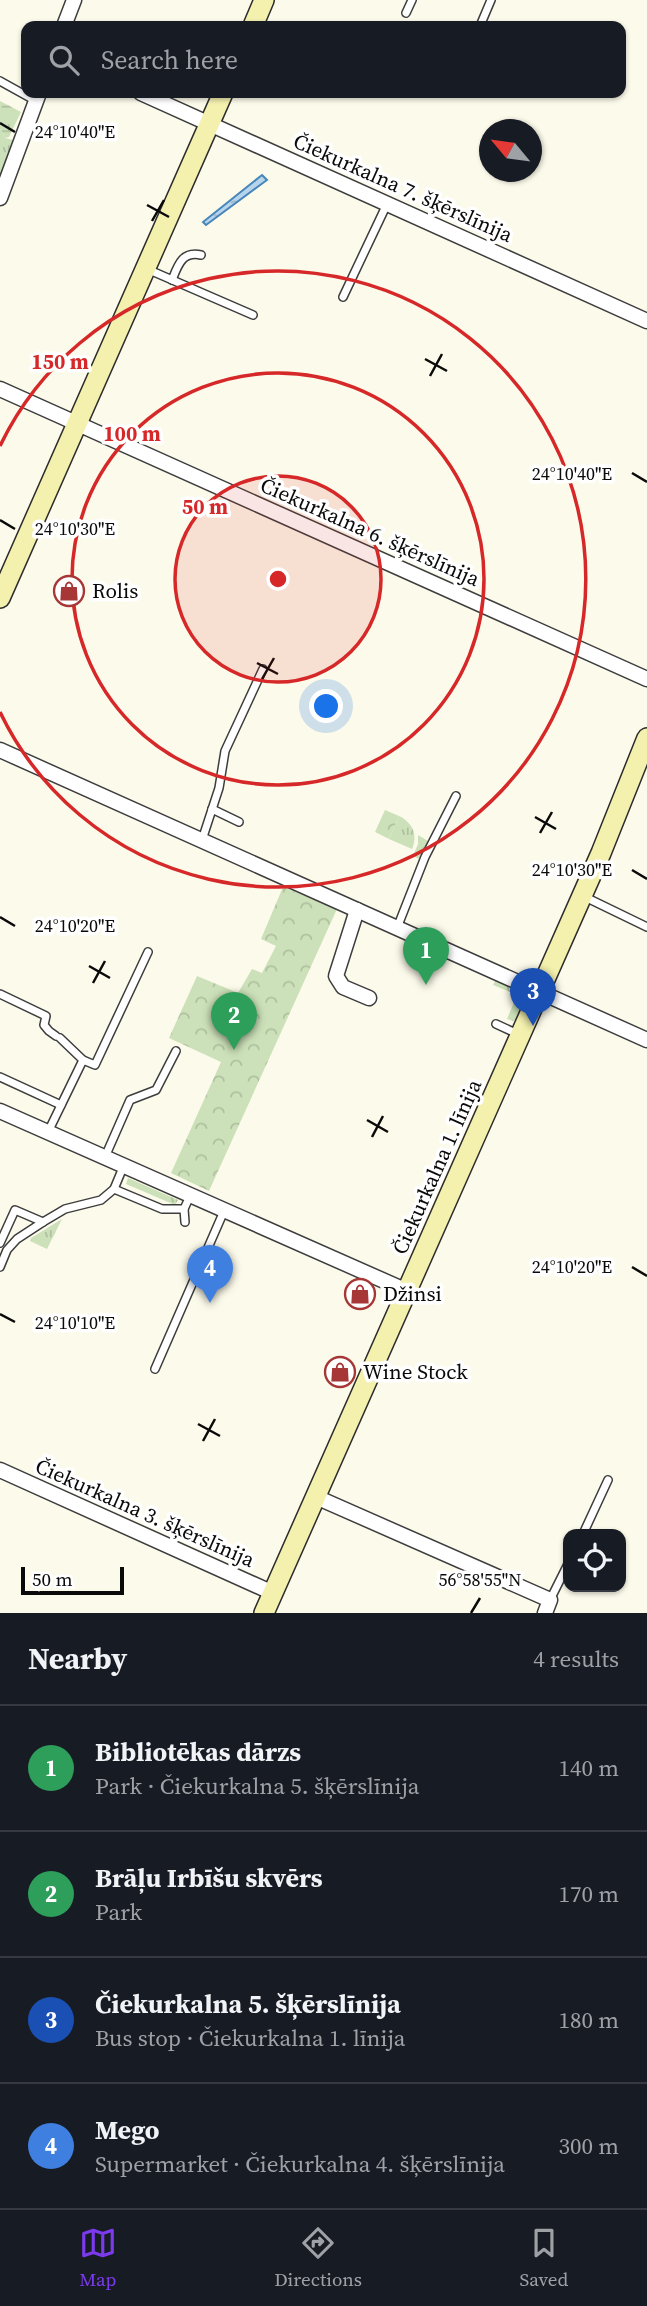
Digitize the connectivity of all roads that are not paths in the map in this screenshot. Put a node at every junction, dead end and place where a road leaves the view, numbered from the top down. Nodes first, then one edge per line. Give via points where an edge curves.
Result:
1 (74, 0) edge
2 (264, 0) edge
3 (412, 0) edge
4 (491, 0) edge
5 (406, 13) dead end
6 (66, 21) edge
7 (255, 21) edge
8 (482, 21) edge
9 (0, 81) edge
10 (21, 90) edge
11 (38, 98) edge
12 (152, 98) edge
13 (221, 98) edge
14 (210, 123) junction
15 (0, 198) edge
16 (387, 204) junction
17 (201, 255) dead end
18 (146, 268) junction
19 (172, 280) junction
20 (343, 297) dead end
21 (253, 315) dead end
22 (647, 321) edge
23 (0, 389) edge
24 (77, 424) junction
25 (0, 598) edge
26 (262, 668) dead end
27 (647, 679) edge
28 (645, 748) edge
29 (0, 750) edge
30 (456, 796) dead end
31 (212, 809) junction
32 (239, 822) dead end
33 (202, 840) junction
34 (582, 896) junction
35 (357, 910) junction
36 (647, 927) edge
37 (397, 928) junction
38 (148, 952) dead end
39 (540, 992) junction
40 (0, 994) edge
41 (369, 998) dead end
42 (496, 1024) dead end
43 (520, 1036) junction
44 (647, 1040) edge
45 (176, 1051) dead end
46 (83, 1060) junction
47 (0, 1077) edge
48 (61, 1105) junction
49 (1, 1115) edge
50 (48, 1132) junction
51 (105, 1157) junction
52 (124, 1165) junction
53 (114, 1189) junction
54 (191, 1195) junction
55 (184, 1209) junction
56 (224, 1210) junction
57 (43, 1222) junction
58 (185, 1222) dead end
59 (2, 1247) edge
60 (0, 1266) edge
61 (407, 1292) junction
62 (155, 1369) dead end
63 (0, 1470) edge
64 (608, 1480) dead end
65 (316, 1497) junction
66 (585, 1529) edge
67 (563, 1574) edge
68 (273, 1593) junction
69 (547, 1606) edge
70 (264, 1613) edge

1 - 6 street
2 - 7 street
3 - 5 lane
4 - 8 lane
9 - 10 lane
11 - 15 street
12 - 14 street, Čiekurkalna 7. šķērslīnija
13 - 14 street
14 - 16 street, Čiekurkalna 7. šķērslīnija
14 - 18 street
16 - 20 lane
16 - 22 street, Čiekurkalna 7. šķērslīnija
17 - 19 lane via 184,258
18 - 19 lane
18 - 24 street
19 - 21 lane
23 - 24 street, Čiekurkalna 6. šķērslīnija
24 - 25 street
24 - 27 street, Čiekurkalna 6. šķērslīnija
26 - 31 lane via 225,751
28 - 34 street, Čiekurkalna 1. līnija
29 - 33 street
30 - 37 lane
31 - 32 lane
31 - 33 lane
33 - 35 street
34 - 36 lane
34 - 39 street, Čiekurkalna 1. līnija
35 - 37 street
35 - 41 street via 335,976 343,987
37 - 39 street
38 - 46 lane via 95,1065
39 - 43 street, Čiekurkalna 1. līnija
39 - 44 street
40 - 46 lane via 46,1016 48,1031
42 - 43 lane
43 - 61 street, Čiekurkalna 1. līnija
45 - 51 lane via 156,1090 130,1100
46 - 48 lane
47 - 48 lane
48 - 50 lane
49 - 50 street
50 - 51 street
51 - 52 street
52 - 53 lane
52 - 54 street
53 - 55 lane via 162,1209
53 - 57 lane via 101,1200 65,1209
54 - 55 lane
54 - 56 street
55 - 58 lane
56 - 61 street
56 - 62 lane
57 - 59 lane
57 - 59 lane via 15,1210
59 - 60 lane
61 - 65 street, Čiekurkalna 1. līnija
63 - 68 street, Čiekurkalna 3. šķērslīnija
64 - 66 lane
65 - 68 street, Čiekurkalna 1. līnija
65 - 69 street
67 - 69 lane
68 - 70 street, Čiekurkalna 1. līnija

